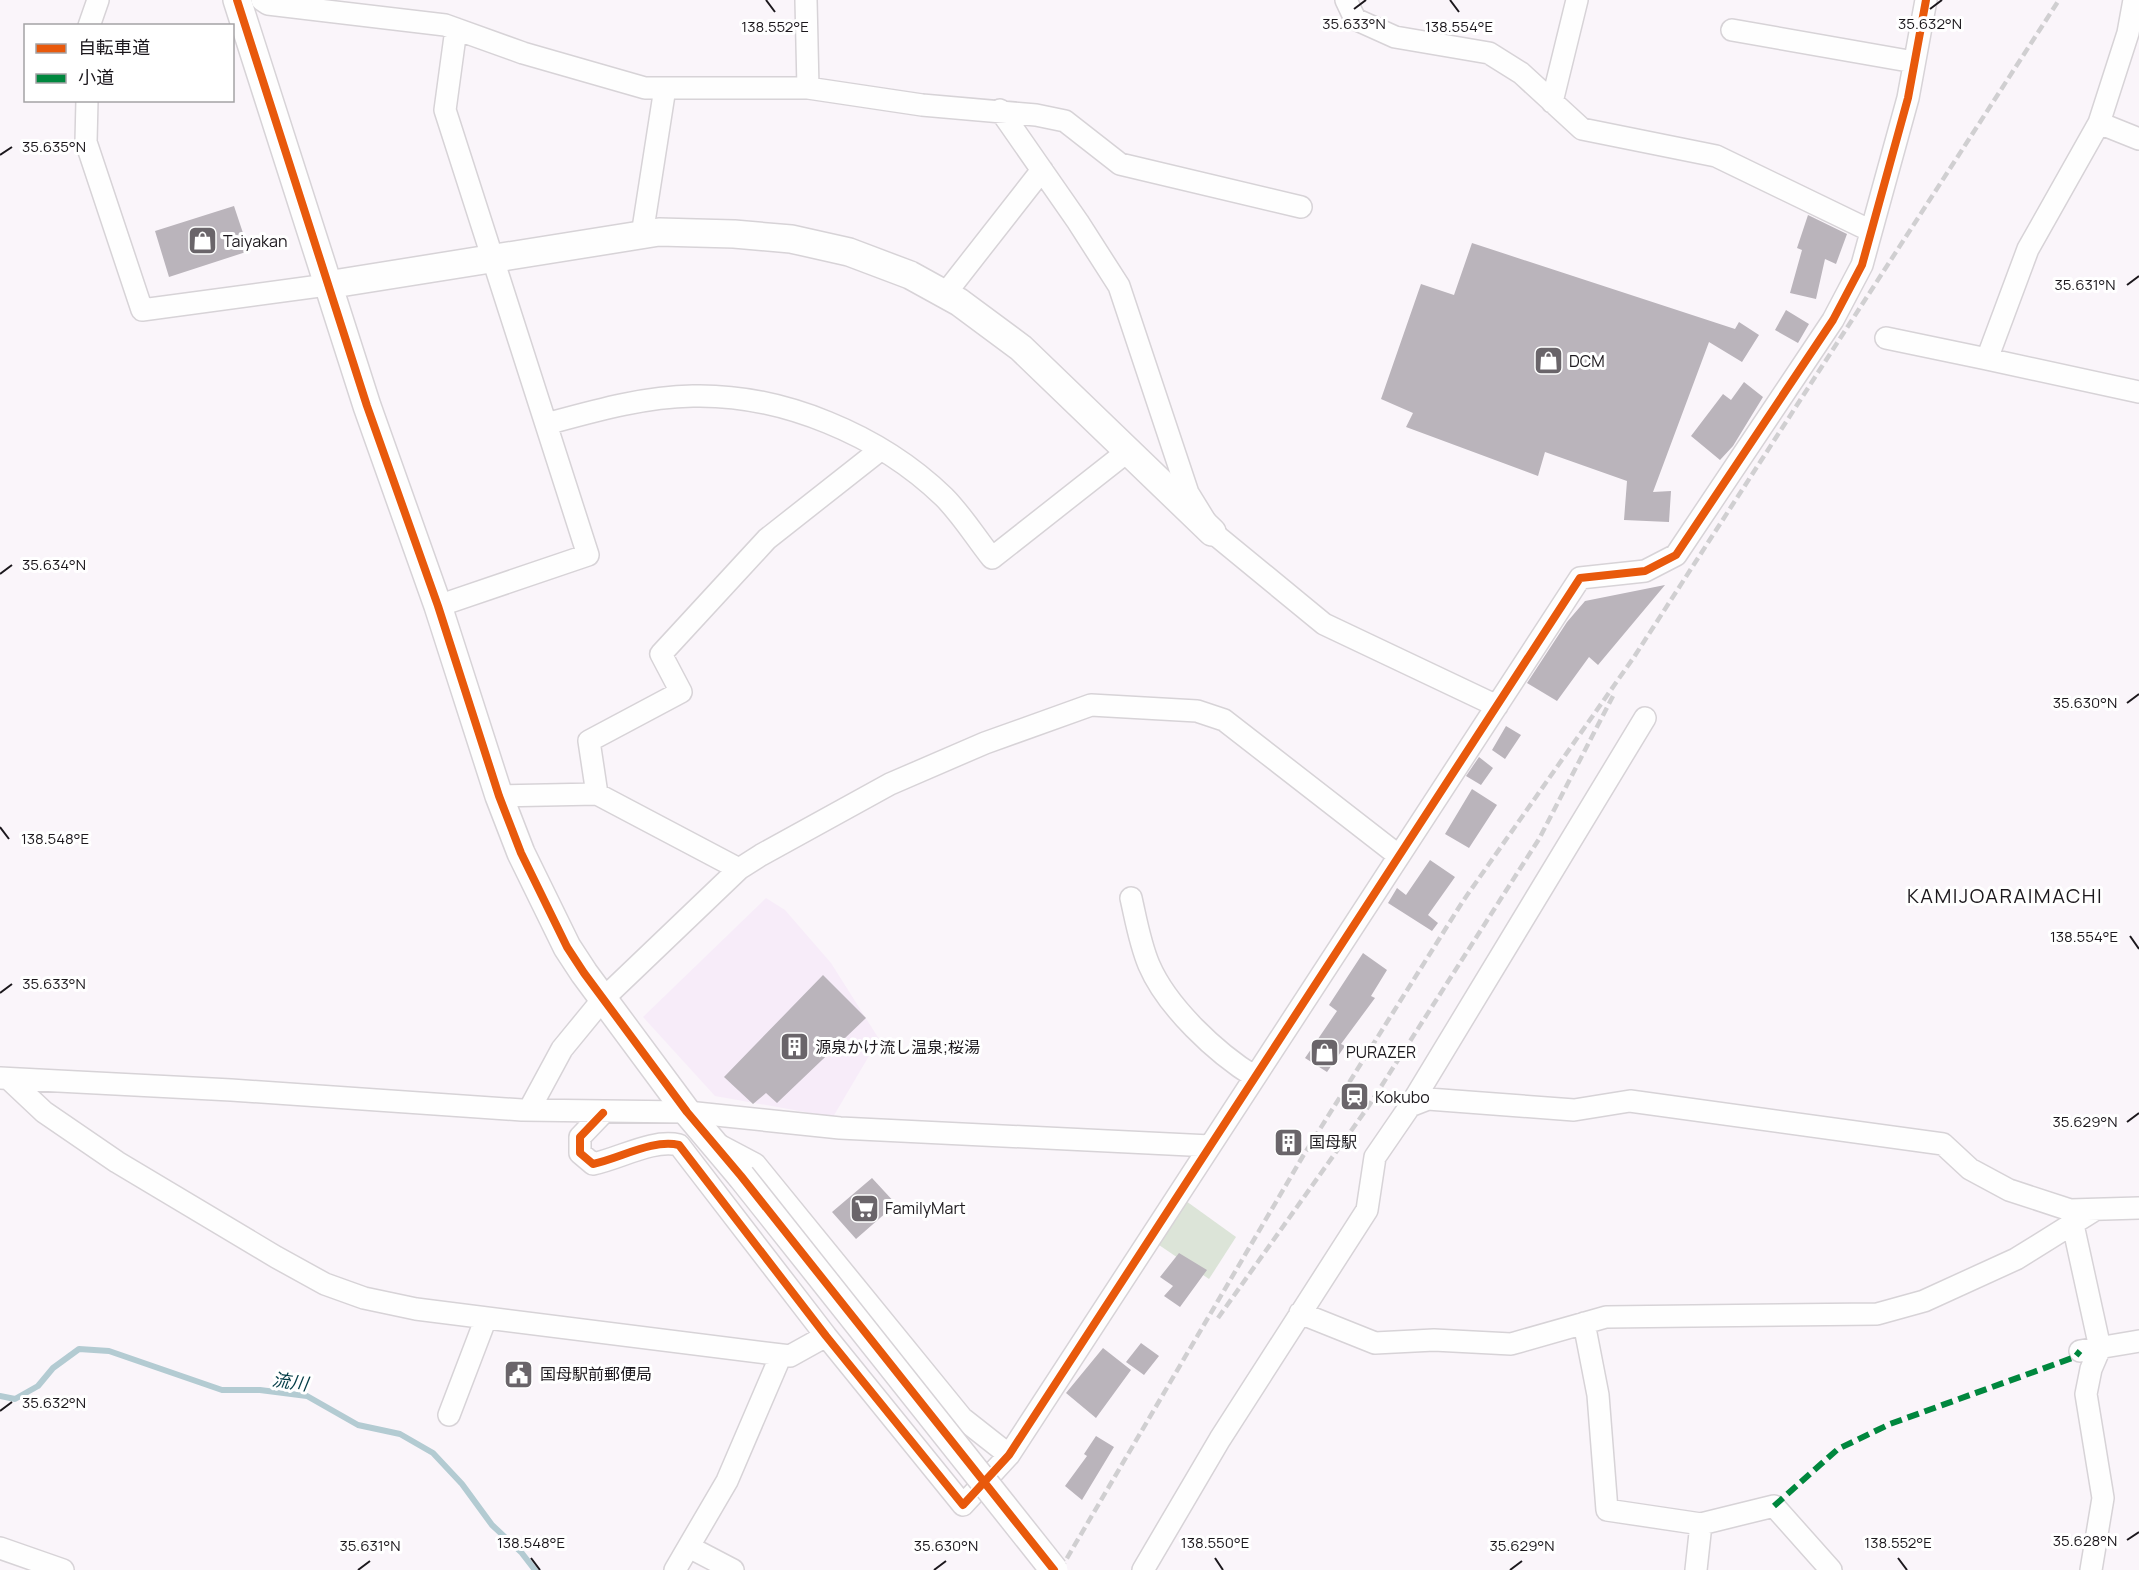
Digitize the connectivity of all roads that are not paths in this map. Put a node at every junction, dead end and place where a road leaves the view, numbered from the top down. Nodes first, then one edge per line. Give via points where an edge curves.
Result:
1 (98, 0) edge
2 (237, 0) edge
3 (262, 0) edge
4 (806, 0) edge
5 (1346, 0) edge
6 (1577, 0) edge
7 (1926, 0) edge
8 (2134, 0) edge
9 (90, 24) edge
10 (456, 29) junction
11 (1732, 30) dead end
12 (1914, 62) junction
13 (665, 88) junction
14 (808, 88) junction
15 (87, 102) edge
16 (1552, 102) junction
17 (1000, 110) junction
18 (2099, 123) junction
19 (2139, 139) edge
20 (1042, 170) junction
21 (1301, 207) dead end
22 (1871, 231) junction
23 (642, 235) junction
24 (493, 260) junction
25 (327, 285) junction
26 (945, 294) junction
27 (1886, 338) dead end
28 (1987, 359) junction
29 (2139, 392) edge
30 (546, 424) junction
31 (880, 450) junction
32 (1128, 451) junction
33 (1212, 532) junction
34 (438, 606) junction
35 (1497, 706) junction
36 (1645, 718) dead end
37 (597, 794) junction
38 (499, 796) junction
39 (1398, 856) junction
40 (739, 869) junction
41 (1131, 898) dead end
42 (603, 999) junction
43 (1254, 1077) junction
44 (5, 1079) edge
45 (1410, 1106) junction
46 (529, 1110) junction
47 (687, 1112) junction
48 (603, 1113) junction
49 (711, 1140) junction
50 (1210, 1146) junction
51 (2139, 1208) edge
52 (2070, 1217) junction
53 (1300, 1313) junction
54 (486, 1318) junction
55 (1584, 1323) junction
56 (826, 1336) junction
57 (2139, 1341) edge
58 (2090, 1349) junction
59 (781, 1355) junction
60 (450, 1414) dead end
61 (1009, 1455) junction
62 (1701, 1524) junction
63 (688, 1547) junction
64 (0, 1548) edge
65 (63, 1570) edge
66 (675, 1570) edge
67 (733, 1570) edge
68 (1054, 1570) edge
69 (1143, 1570) edge
70 (1696, 1570) edge
71 (1831, 1570) edge
72 (2091, 1570) edge

1 - 9 street
2 - 25 street
3 - 10 street via 267,4
4 - 14 street
5 - 16 street via 1354,19 1395,37 1489,53 1521,73
6 - 16 street
7 - 12 street
8 - 18 street via 2128,33
10 - 13 street via 645,88
10 - 24 street via 445,110
11 - 12 street
12 - 22 street via 1908,98
13 - 14 street
13 - 23 street
14 - 17 street via 921,105
15 - 25 street via 86,142 141,310
16 - 22 street via 1582,129 1716,156
17 - 20 street
17 - 21 street via 1065,121 1120,164
18 - 19 street
18 - 28 street via 2028,249
20 - 26 street
20 - 33 street via 1119,286 1188,493
22 - 35 street via 1862,265 1833,320 1676,555 1645,571 1580,578
23 - 24 street
23 - 26 street via 659,232 791,238 849,252 910,275
24 - 25 street
24 - 30 street
25 - 34 street
26 - 32 street via 1021,348
27 - 28 street
28 - 29 street
30 - 31 street via 618,404 693,396 792,409 854,434
30 - 34 street via 588,555
31 - 32 street via 907,465 945,499 992,558
31 - 37 street via 767,539 661,654 681,692 589,741
32 - 33 street
33 - 35 street via 1324,624
34 - 38 street
35 - 39 street
36 - 45 street
37 - 38 street
37 - 40 street
38 - 42 street via 521,854 567,947
39 - 40 street via 1224,720 1197,711 1091,705 985,743 890,784
39 - 43 street
40 - 42 street
41 - 43 street via 1149,964 1166,995 1234,1064
42 - 46 street via 562,1049
42 - 47 street
43 - 50 street
44 - 46 street
44 - 54 street via 44,1112 117,1161 325,1284 406,1307
45 - 52 street via 1428,1099 1574,1110 1630,1101 1943,1144 1970,1169
45 - 53 street via 1375,1158 1367,1210
46 - 48 street
47 - 48 street
47 - 49 street
47 - 50 street via 840,1128
48 - 56 street via 580,1137 580,1153 593,1164 664,1142 680,1145
49 - 61 street via 755,1164 962,1418
49 - 68 street, bridge
50 - 61 street
51 - 52 street via 2095,1209
52 - 55 street via 1995,1268 1924,1301 1877,1314 1606,1317
52 - 58 street
53 - 55 street via 1375,1343 1434,1340 1511,1344
53 - 69 street
54 - 59 street
54 - 60 street
55 - 62 street via 1598,1395 1607,1510
56 - 59 street via 790,1356
56 - 61 street via 963,1506
57 - 58 street
58 - 72 street via 2086,1394 2103,1498
59 - 63 street via 727,1481
62 - 70 street
62 - 71 street via 1774,1506
63 - 66 street
63 - 67 street
64 - 65 street

